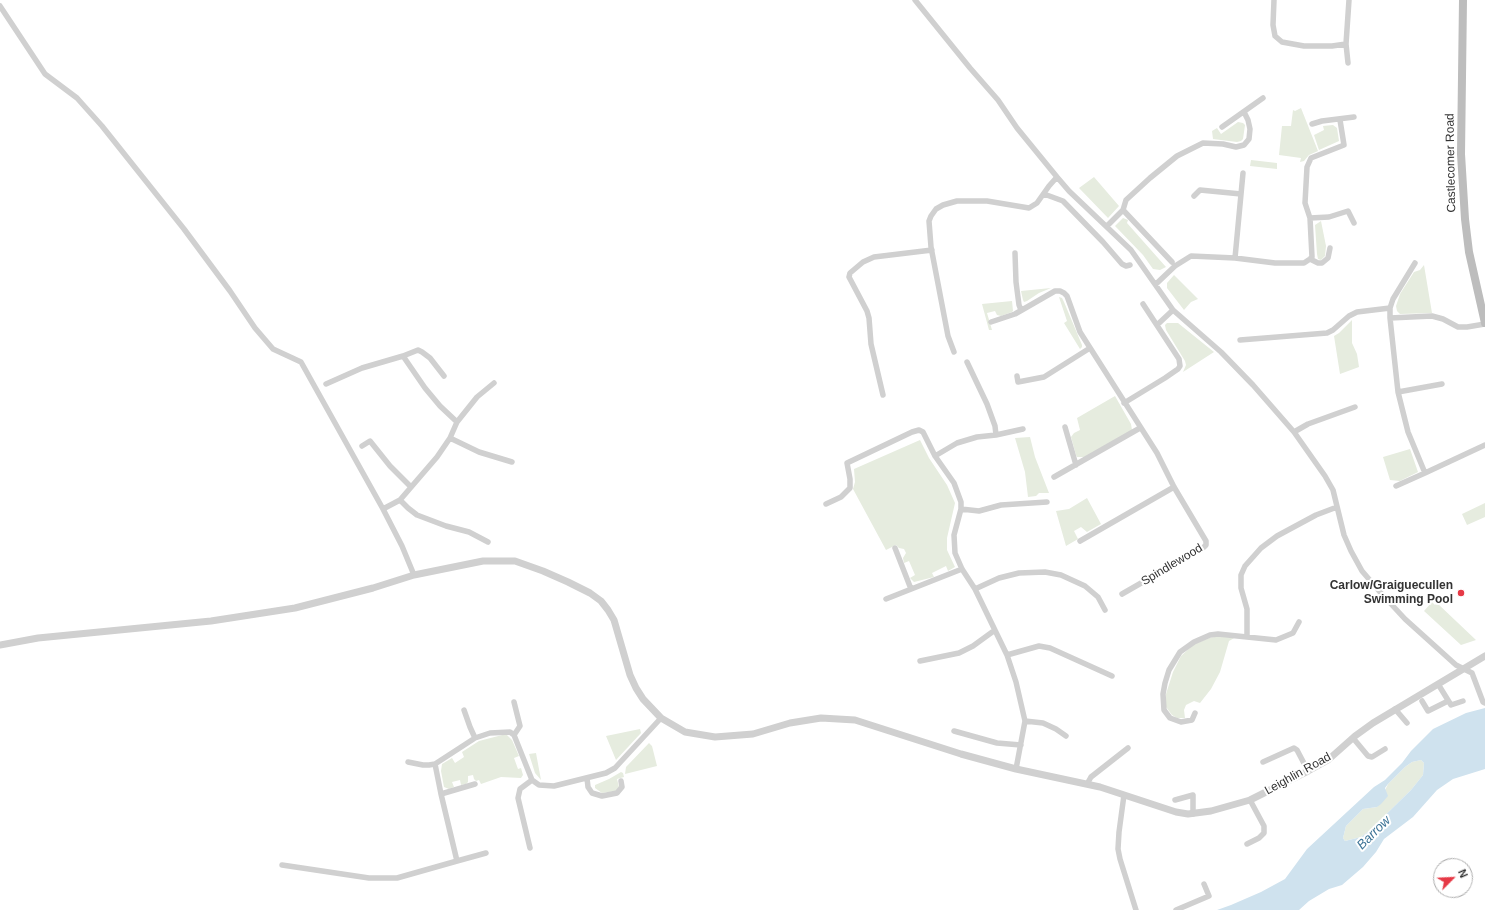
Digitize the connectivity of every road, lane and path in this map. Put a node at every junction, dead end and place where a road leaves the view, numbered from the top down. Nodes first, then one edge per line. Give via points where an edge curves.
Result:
1 (915, 0) edge
2 (1274, 0) edge
3 (1349, 0) edge
4 (1463, 0) edge
5 (0, 6) edge
6 (1346, 44) junction
7 (1348, 63) dead end
8 (1263, 98) dead end
9 (1244, 112) junction
10 (1354, 117) dead end
11 (1340, 120) junction
12 (1312, 124) dead end
13 (1222, 127) dead end
14 (1243, 173) dead end
15 (1057, 177) junction
16 (1044, 194) junction
17 (1241, 194) junction
18 (1194, 196) dead end
19 (1124, 210) junction
20 (1310, 218) junction
21 (1354, 223) dead end
22 (1107, 226) junction
23 (1330, 248) dead end
24 (932, 250) junction
25 (1015, 253) dead end
26 (1235, 258) junction
27 (1310, 259) junction
28 (1172, 262) dead end
29 (1415, 263) dead end
30 (1130, 265) dead end
31 (1156, 284) junction
32 (1143, 304) dead end
33 (1390, 308) junction
34 (1021, 310) junction
35 (1173, 310) junction
36 (1390, 318) junction
37 (991, 322) dead end
38 (1485, 323) edge
39 (1157, 325) junction
40 (1240, 340) dead end
41 (1090, 348) junction
42 (954, 352) dead end
43 (403, 356) junction
44 (967, 362) dead end
45 (444, 376) dead end
46 (1017, 376) dead end
47 (326, 384) dead end
48 (494, 384) dead end
49 (1442, 384) dead end
50 (1398, 392) junction
51 (883, 395) dead end
52 (1124, 403) junction
53 (1355, 407) dead end
54 (458, 422) junction
55 (1065, 427) dead end
56 (1140, 428) junction
57 (1022, 429) dead end
58 (1294, 432) junction
59 (996, 435) junction
60 (450, 438) junction
61 (1485, 445) edge
62 (362, 446) dead end
63 (935, 456) junction
64 (512, 462) dead end
65 (1076, 465) junction
66 (1425, 473) junction
67 (1054, 477) dead end
68 (1396, 486) dead end
69 (411, 487) junction
70 (1174, 487) junction
71 (400, 500) junction
72 (1047, 502) dead end
73 (826, 504) dead end
74 (1337, 507) junction
75 (382, 509) junction
76 (961, 509) junction
77 (1080, 541) dead end
78 (488, 542) dead end
79 (895, 548) dead end
80 (962, 569) junction
81 (414, 575) junction
82 (911, 589) junction
83 (976, 589) junction
84 (1122, 594) dead end
85 (886, 599) dead end
86 (1104, 610) dead end
87 (1299, 622) dead end
88 (995, 630) junction
89 (1247, 637) junction
90 (0, 645) edge
91 (1007, 655) junction
92 (1485, 656) edge
93 (920, 661) dead end
94 (1464, 668) junction
95 (1112, 676) dead end
96 (1438, 684) junction
97 (1422, 701) dead end
98 (1448, 701) junction
99 (1463, 701) dead end
100 (514, 702) dead end
101 (1484, 703) edge
102 (1396, 709) junction
103 (464, 710) dead end
104 (1195, 713) dead end
105 (661, 718) junction
106 (1025, 721) junction
107 (1407, 723) dead end
108 (954, 731) dead end
109 (514, 734) junction
110 (1066, 736) dead end
111 (475, 738) junction
112 (1354, 738) junction
113 (1021, 745) junction
114 (1128, 748) dead end
115 (1385, 749) dead end
116 (408, 762) dead end
117 (1263, 762) dead end
118 (435, 764) junction
119 (1016, 769) junction
120 (1308, 772) junction
121 (587, 778) junction
122 (532, 780) junction
123 (621, 781) dead end
124 (475, 784) dead end
125 (1087, 784) junction
126 (441, 794) junction
127 (1124, 795) junction
128 (1174, 800) dead end
129 (1250, 800) junction
130 (1193, 814) junction
131 (1247, 844) dead end
132 (530, 848) dead end
133 (486, 853) dead end
134 (457, 861) junction
135 (282, 865) dead end
136 (1204, 884) dead end
137 (1136, 910) edge
138 (1176, 910) edge

1 - 15 street via 998,100
2 - 6 street via 1273,25 1276,36 1282,42 1304,46
3 - 6 street
4 - 38 main road, Castlecomer Road via 1462,154 1465,219
5 - 75 street via 45,74 77,98 102,126 193,242 255,328 273,349 301,362
6 - 7 street
8 - 9 street
9 - 13 street
9 - 19 street via 1250,129 1244,145 1236,147 1203,143 1177,156 1126,200
10 - 11 street
11 - 12 street
11 - 20 street via 1344,145 1311,158 1307,167 1305,203
14 - 17 street
15 - 16 street
15 - 22 street
16 - 24 street via 1029,208 976,200 943,205 936,209 929,221
16 - 30 street via 1063,201 1122,264
17 - 18 street via 1200,190
17 - 26 street
19 - 22 street
19 - 28 street
20 - 21 street via 1329,217 1348,211
20 - 27 street
22 - 31 street via 1131,250
23 - 27 street via 1328,258 1322,263
24 - 42 street via 948,336
24 - 51 street via 874,257 862,262 850,273 849,277 869,318 871,344
25 - 34 street via 1016,282
26 - 27 street via 1274,263 1304,263
26 - 31 street via 1191,256 1175,266
29 - 33 street via 1401,284
31 - 35 street
32 - 39 street
33 - 36 street
33 - 40 street via 1357,312 1327,333
34 - 37 street, Spindlewood
34 - 41 street, Spindlewood via 1050,293 1060,291 1067,296 1080,332
35 - 39 street
35 - 58 street via 1221,352
36 - 38 street via 1432,316 1458,327
36 - 50 street
39 - 52 street via 1179,359 1180,366
41 - 46 street via 1044,377 1018,382
41 - 52 street, Spindlewood
43 - 45 street via 418,350 430,358
43 - 47 street via 362,368
43 - 54 street via 425,388
44 - 59 street via 986,404
48 - 54 street via 476,397
49 - 50 street
50 - 66 street via 1408,432
52 - 56 street, Spindlewood
53 - 58 street via 1308,424
54 - 60 street
55 - 65 street
56 - 65 street
56 - 70 street, Spindlewood via 1157,452
57 - 59 street
58 - 74 street via 1325,476 1333,490
59 - 63 street via 957,443
60 - 64 street via 479,452
60 - 69 street
61 - 66 street
62 - 69 street via 370,441
63 - 73 street via 923,432 912,432 847,463 850,488 842,497
63 - 76 street via 954,483
65 - 67 street
66 - 68 street
69 - 71 street
70 - 77 street
70 - 84 street, Spindlewood via 1206,545
71 - 75 street
71 - 78 street via 417,515 468,532
72 - 76 street via 1002,505 979,511
74 - 89 street via 1277,536 1244,566 1241,588 1247,609
74 - 94 street via 1350,551 1362,571 1405,619 1456,664
75 - 81 street
76 - 80 street via 954,535 955,553
79 - 82 street
80 - 82 street
80 - 83 street
81 - 90 street, Leighlin Road via 287,609 211,622 38,638
81 - 105 street, Leighlin Road via 483,562 515,561 590,593 608,610 636,688 651,710
82 - 85 street
83 - 86 street via 999,578 1019,573 1045,572 1061,575 1085,586 1098,597
83 - 88 street
87 - 89 street via 1293,633 1276,640
88 - 91 street
88 - 93 street via 959,653
89 - 104 street via 1228,634 1210,636 1180,652 1165,682 1164,710 1170,718 1180,722 1192,720
91 - 95 street via 1039,646 1050,648
91 - 106 street
92 - 94 street, Leighlin Road
94 - 96 street, Leighlin Road
94 - 101 street via 1472,673
96 - 98 street
96 - 102 street, Leighlin Road
97 - 98 street via 1428,711
98 - 99 street via 1451,705
100 - 109 street via 520,726
102 - 107 street
102 - 112 street, Leighlin Road
103 - 111 street
105 - 119 street, Leighlin Road via 685,732 715,738 753,734 821,718 855,720 953,752
105 - 121 street via 614,768
106 - 110 street via 1043,723
106 - 113 street
108 - 113 street via 997,743
109 - 111 street via 504,731
109 - 122 street
111 - 118 street
112 - 115 street via 1368,756 1372,757
112 - 120 street, Leighlin Road via 1328,760
113 - 119 street
114 - 125 street via 1091,777
116 - 118 street via 429,766
117 - 120 street via 1294,748
118 - 126 street
119 - 125 street, Leighlin Road
120 - 129 street, Leighlin Road
121 - 122 street via 554,786 539,786
121 - 123 street via 592,793 602,796 617,793 622,787
122 - 132 street via 520,789 518,798
124 - 126 street
125 - 127 street, Leighlin Road
126 - 134 street
127 - 130 street, Leighlin Road via 1176,812
127 - 137 street via 1118,849
128 - 130 street via 1193,795
129 - 130 street, Leighlin Road via 1211,812
129 - 131 street via 1264,826 1264,833
133 - 134 street
134 - 135 street via 397,878 369,878
136 - 138 street via 1209,896

